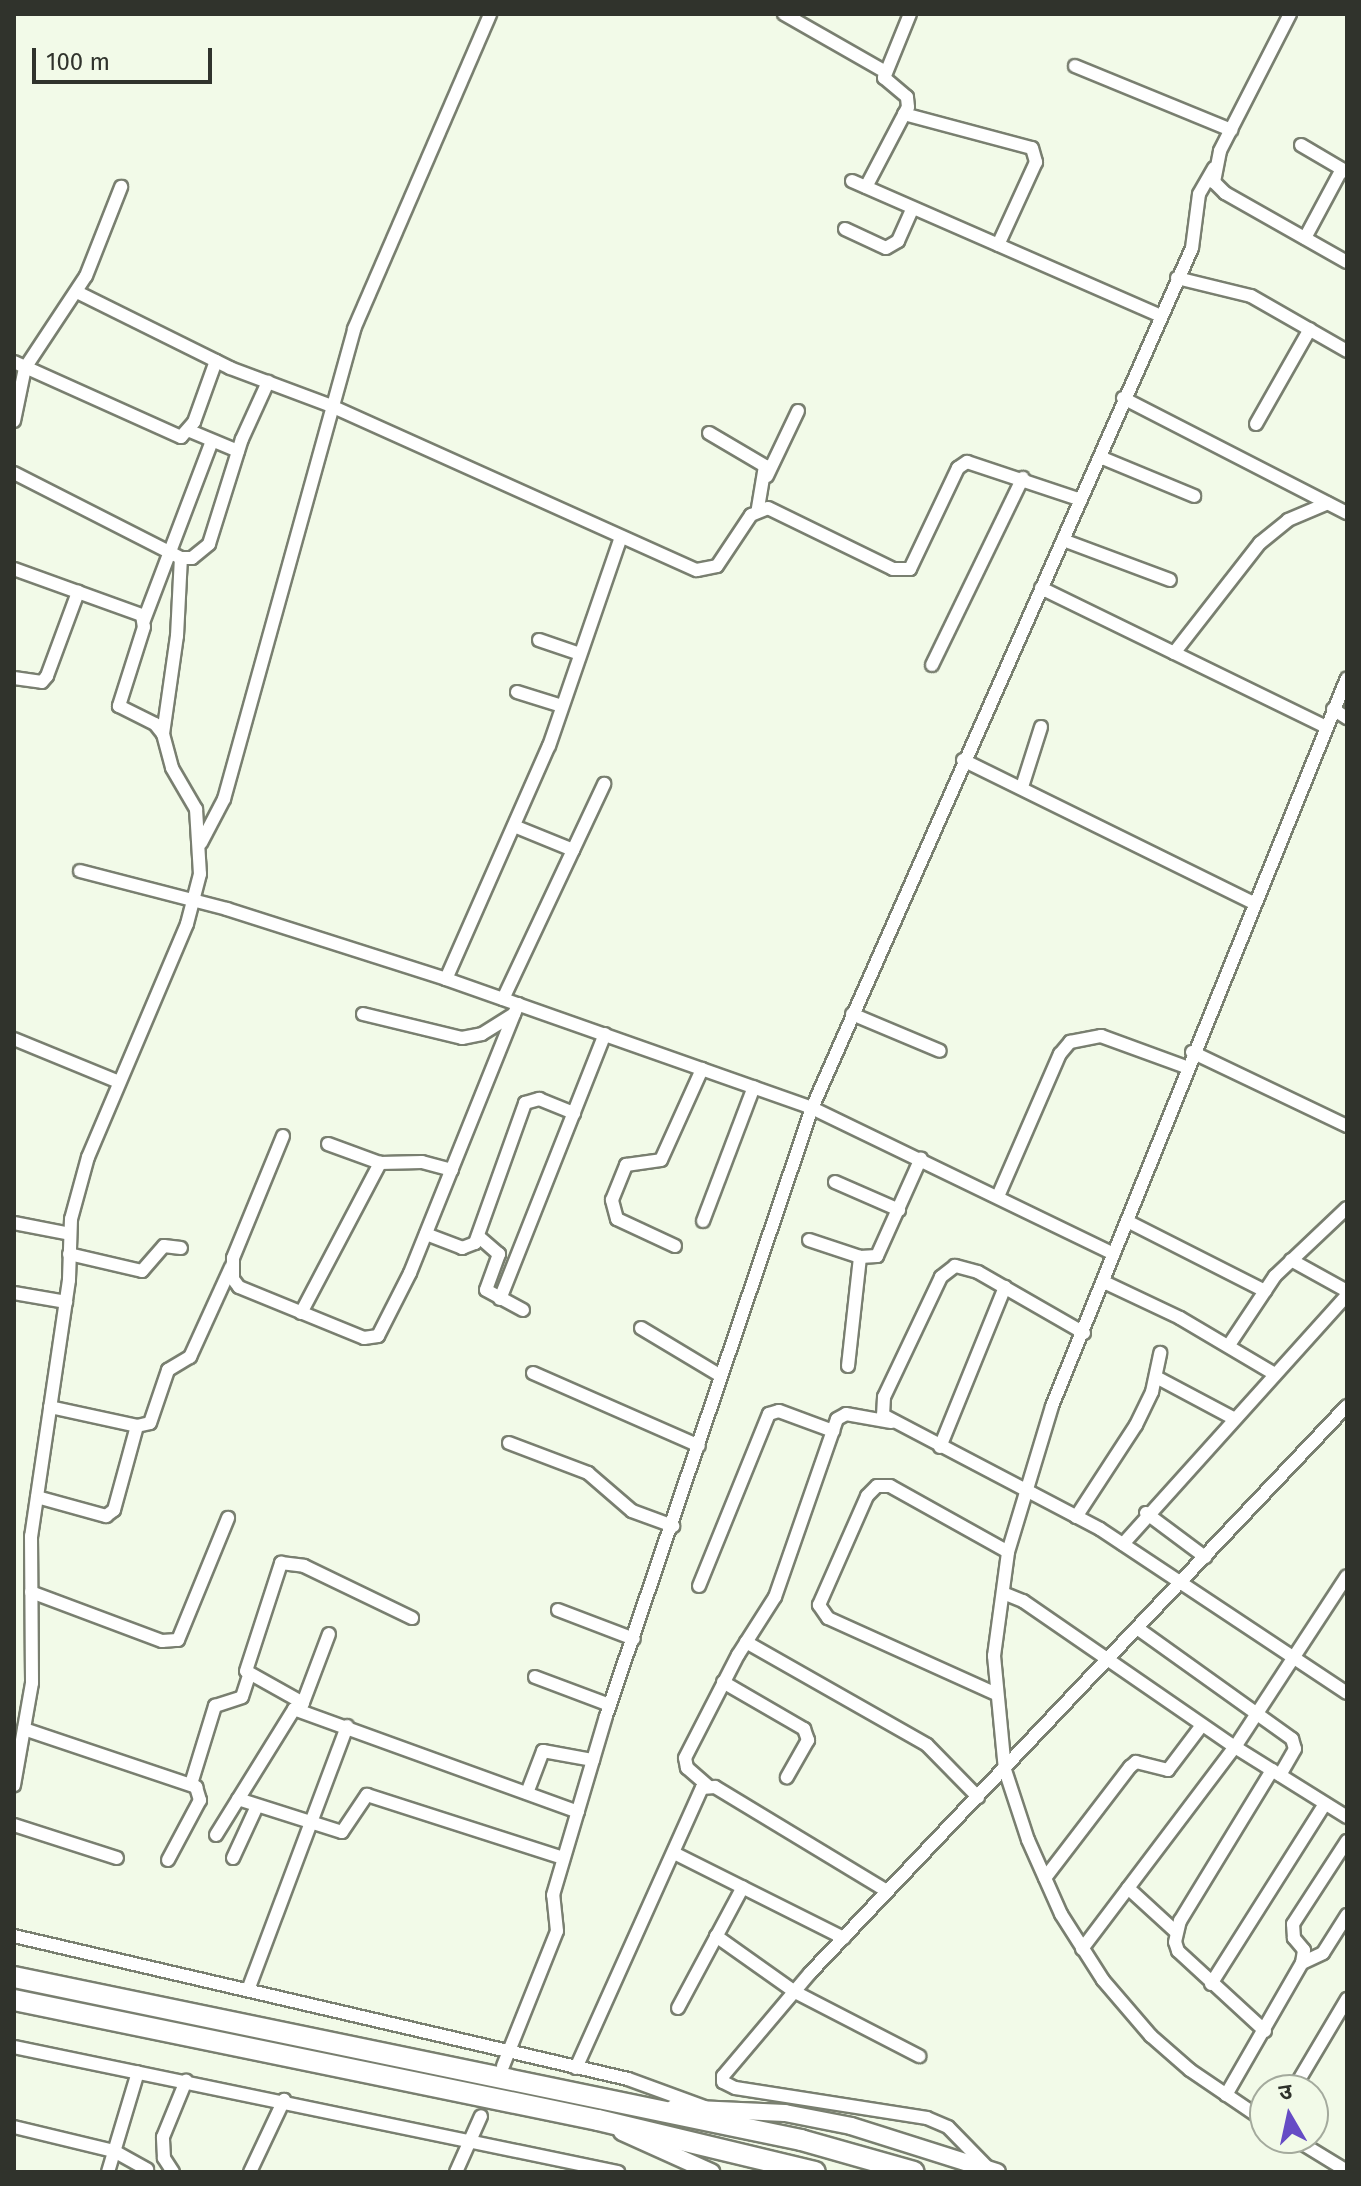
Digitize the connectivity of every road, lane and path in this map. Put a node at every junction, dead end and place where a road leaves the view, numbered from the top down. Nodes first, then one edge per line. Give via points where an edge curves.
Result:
1 (490, 14) edge
2 (784, 14) edge
3 (910, 14) edge
4 (1284, 16) edge
5 (1075, 66) dead end
6 (884, 71) junction
7 (904, 114) junction
8 (1231, 130) junction
9 (1301, 145) dead end
10 (1214, 168) junction
11 (1344, 170) edge
12 (852, 181) dead end
13 (121, 187) dead end
14 (866, 187) junction
15 (913, 208) junction
16 (845, 229) dead end
17 (1305, 238) junction
18 (998, 245) junction
19 (1347, 262) edge
20 (1177, 278) junction
21 (77, 292) junction
22 (1158, 315) junction
23 (1310, 329) junction
24 (1347, 351) edge
25 (216, 361) junction
26 (19, 365) edge
27 (268, 382) junction
28 (1123, 398) junction
29 (329, 405) junction
30 (798, 411) dead end
31 (14, 421) edge
32 (1256, 424) dead end
33 (190, 431) junction
34 (709, 433) dead end
35 (212, 441) junction
36 (238, 451) junction
37 (1100, 457) junction
38 (14, 473) edge
39 (767, 476) junction
40 (1023, 478) junction
41 (1194, 496) dead end
42 (1081, 500) junction
43 (1328, 503) junction
44 (758, 508) junction
45 (1347, 513) edge
46 (621, 537) junction
47 (1063, 540) junction
48 (168, 551) junction
49 (181, 558) junction
50 (14, 569) edge
51 (1170, 580) dead end
52 (1041, 588) junction
53 (78, 592) junction
54 (144, 620) junction
55 (539, 640) dead end
56 (1174, 653) junction
57 (580, 654) junction
58 (932, 665) dead end
59 (14, 678) edge
60 (1347, 678) edge
61 (517, 692) dead end
62 (562, 706) junction
63 (1333, 709) junction
64 (1347, 718) edge
65 (1041, 727) dead end
66 (1326, 727) junction
67 (163, 734) junction
68 (963, 760) junction
69 (604, 784) dead end
70 (1022, 787) junction
71 (514, 826) junction
72 (199, 845) junction
73 (573, 850) junction
74 (80, 871) dead end
75 (1253, 903) junction
76 (194, 904) junction
77 (446, 979) junction
78 (503, 999) junction
79 (516, 1009) junction
80 (363, 1014) dead end
81 (852, 1014) junction
82 (605, 1034) junction
83 (14, 1039) edge
84 (940, 1051) dead end
85 (1192, 1052) junction
86 (1186, 1067) junction
87 (702, 1069) junction
88 (119, 1082) junction
89 (754, 1087) junction
90 (812, 1108) junction
91 (574, 1113) junction
92 (1347, 1126) edge
93 (283, 1136) dead end
94 (328, 1144) dead end
95 (921, 1158) junction
96 (380, 1163) junction
97 (452, 1170) junction
98 (835, 1182) dead end
99 (999, 1194) junction
100 (1347, 1208) edge
101 (899, 1210) junction
102 (703, 1221) dead end
103 (1127, 1221) junction
104 (14, 1223) edge
105 (70, 1234) junction
106 (426, 1234) junction
107 (478, 1236) junction
108 (809, 1240) dead end
109 (675, 1246) dead end
110 (181, 1248) dead end
111 (69, 1254) junction
112 (1114, 1254) junction
113 (860, 1257) junction
114 (1291, 1260) junction
115 (231, 1267) junction
116 (1104, 1282) junction
117 (1005, 1287) junction
118 (1265, 1291) junction
119 (14, 1293) edge
120 (1347, 1293) edge
121 (500, 1299) junction
122 (66, 1302) junction
123 (523, 1310) dead end
124 (301, 1313) junction
125 (641, 1328) dead end
126 (1084, 1333) junction
127 (1229, 1345) junction
128 (1160, 1353) dead end
129 (848, 1366) dead end
130 (533, 1373) dead end
131 (1273, 1373) junction
132 (721, 1376) junction
133 (1156, 1377) junction
134 (1347, 1406) edge
135 (50, 1407) junction
136 (1233, 1418) junction
137 (892, 1422) junction
138 (137, 1426) junction
139 (833, 1431) junction
140 (509, 1443) dead end
141 (699, 1446) junction
142 (940, 1447) junction
143 (1025, 1489) junction
144 (37, 1497) junction
145 (1146, 1513) junction
146 (1076, 1517) junction
147 (228, 1518) dead end
148 (673, 1526) junction
149 (1123, 1544) junction
150 (1008, 1552) junction
151 (1205, 1557) junction
152 (1347, 1576) edge
153 (1179, 1583) junction
154 (699, 1586) dead end
155 (31, 1592) junction
156 (1003, 1593) junction
157 (558, 1610) dead end
158 (412, 1618) dead end
159 (1137, 1628) junction
160 (329, 1634) dead end
161 (634, 1639) junction
162 (746, 1642) junction
163 (1106, 1659) junction
164 (1295, 1659) junction
165 (249, 1676) junction
166 (535, 1677) dead end
167 (723, 1682) junction
168 (994, 1693) junction
169 (1347, 1693) edge
170 (610, 1705) junction
171 (302, 1706) junction
172 (1257, 1713) junction
173 (1202, 1725) junction
174 (347, 1726) junction
175 (24, 1729) junction
176 (1235, 1747) junction
177 (593, 1760) junction
178 (1005, 1770) junction
179 (1276, 1773) junction
180 (787, 1777) dead end
181 (191, 1784) junction
182 (14, 1785) edge
183 (708, 1786) junction
184 (527, 1793) junction
185 (978, 1797) junction
186 (238, 1799) junction
187 (1325, 1804) junction
188 (257, 1806) junction
189 (578, 1812) junction
190 (1347, 1817) edge
191 (14, 1825) edge
192 (312, 1825) junction
193 (216, 1835) dead end
194 (1347, 1841) edge
195 (674, 1853) junction
196 (117, 1858) dead end
197 (233, 1858) dead end
198 (563, 1858) junction
199 (168, 1860) dead end
200 (1045, 1878) junction
201 (743, 1887) junction
202 (1128, 1888) junction
203 (887, 1891) junction
204 (1347, 1915) edge
205 (1176, 1932) junction
206 (14, 1936) edge
207 (716, 1936) junction
208 (844, 1938) junction
209 (1082, 1949) junction
210 (1302, 1963) junction
211 (14, 1977) edge
212 (1211, 1984) junction
213 (248, 1990) junction
214 (795, 1992) junction
215 (1347, 1999) edge
216 (14, 2000) edge
217 (678, 2008) dead end
218 (1265, 2031) junction
219 (14, 2047) edge
220 (510, 2050) junction
221 (919, 2056) dead end
222 (503, 2066) dead end
223 (576, 2068) junction
224 (138, 2072) junction
225 (1302, 2074) edge
226 (186, 2081) junction
227 (1226, 2095) junction
228 (284, 2100) junction
229 (706, 2108) junction
230 (653, 2109) junction
231 (1249, 2110) edge
232 (481, 2116) dead end
233 (598, 2120) junction
234 (14, 2127) edge
235 (471, 2139) junction
236 (114, 2151) junction
237 (1319, 2154) edge
238 (147, 2169) dead end
239 (993, 2170) edge
240 (1347, 2171) edge
241 (108, 2172) edge
242 (173, 2172) edge
243 (250, 2172) edge
244 (456, 2172) edge
245 (618, 2172) edge
246 (711, 2172) edge
247 (815, 2172) edge
248 (914, 2172) edge

1 - 29 street via 360,311
2 - 6 street
3 - 6 street
4 - 8 street
5 - 8 street
6 - 7 street via 886,83 907,97
7 - 14 street
7 - 18 street via 1032,148 1036,162
8 - 10 street
9 - 11 street
10 - 17 street via 1214,182 1225,193
10 - 20 street via 1199,194 1195,234
11 - 17 street
12 - 14 street
13 - 21 street
14 - 15 street
15 - 16 street via 898,241 886,248
15 - 18 street
17 - 19 street
18 - 22 street
20 - 22 street
20 - 23 street via 1251,296
21 - 25 street
21 - 26 street
22 - 28 street
23 - 24 street
23 - 32 street
25 - 27 street
25 - 33 street
26 - 31 street
26 - 33 street via 171,436
27 - 29 street
27 - 36 street
28 - 37 street
28 - 43 street
29 - 46 street
29 - 72 street via 224,799
30 - 39 street
33 - 35 street
34 - 39 street via 760,459
35 - 36 street
35 - 48 street
36 - 49 street via 209,544 203,554
37 - 41 street
37 - 42 street
38 - 48 street
39 - 44 street
40 - 42 street
40 - 44 street via 967,462 958,468 917,559 903,571 782,512
40 - 58 street
42 - 47 street
43 - 45 street
43 - 56 street via 1288,520 1260,543
44 - 46 street via 709,570 685,566
46 - 57 street
47 - 51 street
47 - 52 street
48 - 49 street
48 - 54 street
49 - 67 street
50 - 53 street
52 - 56 street
52 - 68 street
53 - 54 street via 137,612
53 - 59 street via 47,676 42,682
54 - 67 street via 119,706 155,724
55 - 57 street
56 - 66 street
57 - 62 street
60 - 63 street
61 - 62 street
62 - 71 street
63 - 64 street
63 - 66 street
65 - 70 street
66 - 75 street
67 - 72 street via 172,768 193,800
68 - 70 street
68 - 81 street
69 - 73 street
70 - 75 street
71 - 73 street
71 - 77 street
72 - 76 street
73 - 78 street
74 - 76 street
75 - 85 street
76 - 77 street via 227,909
76 - 88 street
77 - 78 street
78 - 79 street
79 - 80 street via 482,1034 462,1038
79 - 82 street
79 - 97 street
81 - 84 street
81 - 90 street
82 - 87 street
82 - 91 street
83 - 88 street
85 - 86 street
85 - 92 street
86 - 99 street via 1101,1036 1070,1042
86 - 103 street
87 - 89 street
87 - 109 street via 661,1160 626,1165 612,1200 617,1219
88 - 105 street via 79,1182
89 - 90 street
89 - 102 street
90 - 95 street
90 - 132 street
91 - 107 street via 539,1099 525,1103
91 - 121 street
93 - 115 street
94 - 96 street
95 - 99 street
95 - 101 street
96 - 97 street via 422,1162
96 - 124 street
97 - 106 street
98 - 101 street
99 - 112 street
100 - 114 street
101 - 113 street via 882,1251
103 - 112 street
103 - 118 street
104 - 105 street
105 - 111 street
106 - 107 street via 462,1248
106 - 124 street via 378,1336 364,1338
107 - 121 street via 499,1254 486,1290
108 - 113 street
110 - 111 street via 164,1246 142,1271
111 - 122 street
112 - 116 street
113 - 129 street
114 - 118 street
114 - 120 street
115 - 124 street via 239,1287
115 - 138 street via 190,1357 172,1365 156,1414 150,1423
116 - 126 street
116 - 127 street
117 - 126 street
117 - 137 street via 965,1266 941,1277 884,1397 883,1415
117 - 142 street
118 - 127 street
119 - 122 street
120 - 131 street
121 - 123 street
122 - 135 street
125 - 132 street
126 - 143 street
127 - 131 street
128 - 133 street
130 - 141 street
131 - 136 street
132 - 141 street
133 - 136 street
133 - 146 street via 1136,1425
134 - 151 street
135 - 138 street
135 - 144 street
136 - 145 street
137 - 139 street via 846,1414
137 - 142 street
138 - 144 street via 114,1510 106,1516
139 - 154 street via 779,1411 769,1414
139 - 162 street via 775,1597
140 - 148 street via 588,1473 632,1511
141 - 148 street
142 - 143 street
143 - 146 street
143 - 150 street
144 - 155 street
145 - 149 street
145 - 151 street
146 - 149 street
147 - 155 street via 178,1640 162,1641
148 - 161 street
149 - 153 street
150 - 156 street
150 - 168 street via 890,1486 877,1486 867,1496 819,1605 828,1618
151 - 153 street
152 - 164 street
153 - 159 street
153 - 164 street
155 - 175 street via 35,1646
156 - 163 street via 1023,1601
156 - 168 street
157 - 161 street
158 - 165 street via 304,1566 281,1563 248,1657
159 - 163 street
159 - 172 street
160 - 171 street
161 - 170 street
162 - 167 street
162 - 185 street via 927,1745
163 - 173 street
163 - 178 street
164 - 169 street
164 - 172 street
165 - 171 street
165 - 181 street via 238,1701 215,1706
166 - 170 street
167 - 180 street via 804,1729 808,1740
167 - 183 street via 685,1758 687,1768
168 - 178 street
170 - 177 street
171 - 174 street
171 - 186 street via 289,1712
172 - 176 street
172 - 179 street via 1295,1743
173 - 176 street
173 - 200 street via 1168,1770 1136,1762 1130,1767
174 - 184 street
174 - 192 street
175 - 181 street
175 - 182 street
176 - 179 street
176 - 202 street
177 - 184 street via 543,1751
177 - 189 street
178 - 185 street
178 - 200 street
179 - 187 street
179 - 205 street
181 - 199 street via 200,1800
183 - 195 street via 698,1794
183 - 203 street
184 - 189 street
185 - 203 street
186 - 188 street
186 - 193 street
187 - 190 street
187 - 212 street
188 - 192 street
188 - 197 street
189 - 198 street
191 - 196 street
192 - 198 street via 342,1832 367,1795
192 - 213 street
194 - 210 street via 1293,1924 1294,1938 1304,1950
195 - 201 street
195 - 223 street
198 - 220 street via 553,1895 557,1931
200 - 209 street
201 - 207 street
201 - 208 street
202 - 205 street
202 - 209 street
203 - 208 street
204 - 210 street via 1323,1953
205 - 212 street via 1178,1951
206 - 213 street
207 - 214 street
207 - 217 street
208 - 214 street
209 - 227 street via 1151,2036
210 - 218 street
211 - 230 highway
212 - 218 street
213 - 220 street
214 - 221 street
214 - 239 street via 726,2069 723,2082 927,2118 948,2127
215 - 225 street
216 - 233 highway
218 - 227 street
219 - 224 street
220 - 222 street
220 - 223 street
223 - 229 street via 663,2088
224 - 226 street
224 - 236 street
226 - 228 street
226 - 242 street via 163,2137 164,2158
227 - 231 street
228 - 235 street
228 - 243 street
229 - 230 main road
229 - 239 main road via 785,2113 851,2126
230 - 248 highway via 801,2140
232 - 235 street
233 - 246 main road
233 - 247 highway
234 - 236 street
235 - 244 street
235 - 245 street
236 - 238 street
236 - 241 street
237 - 240 street

